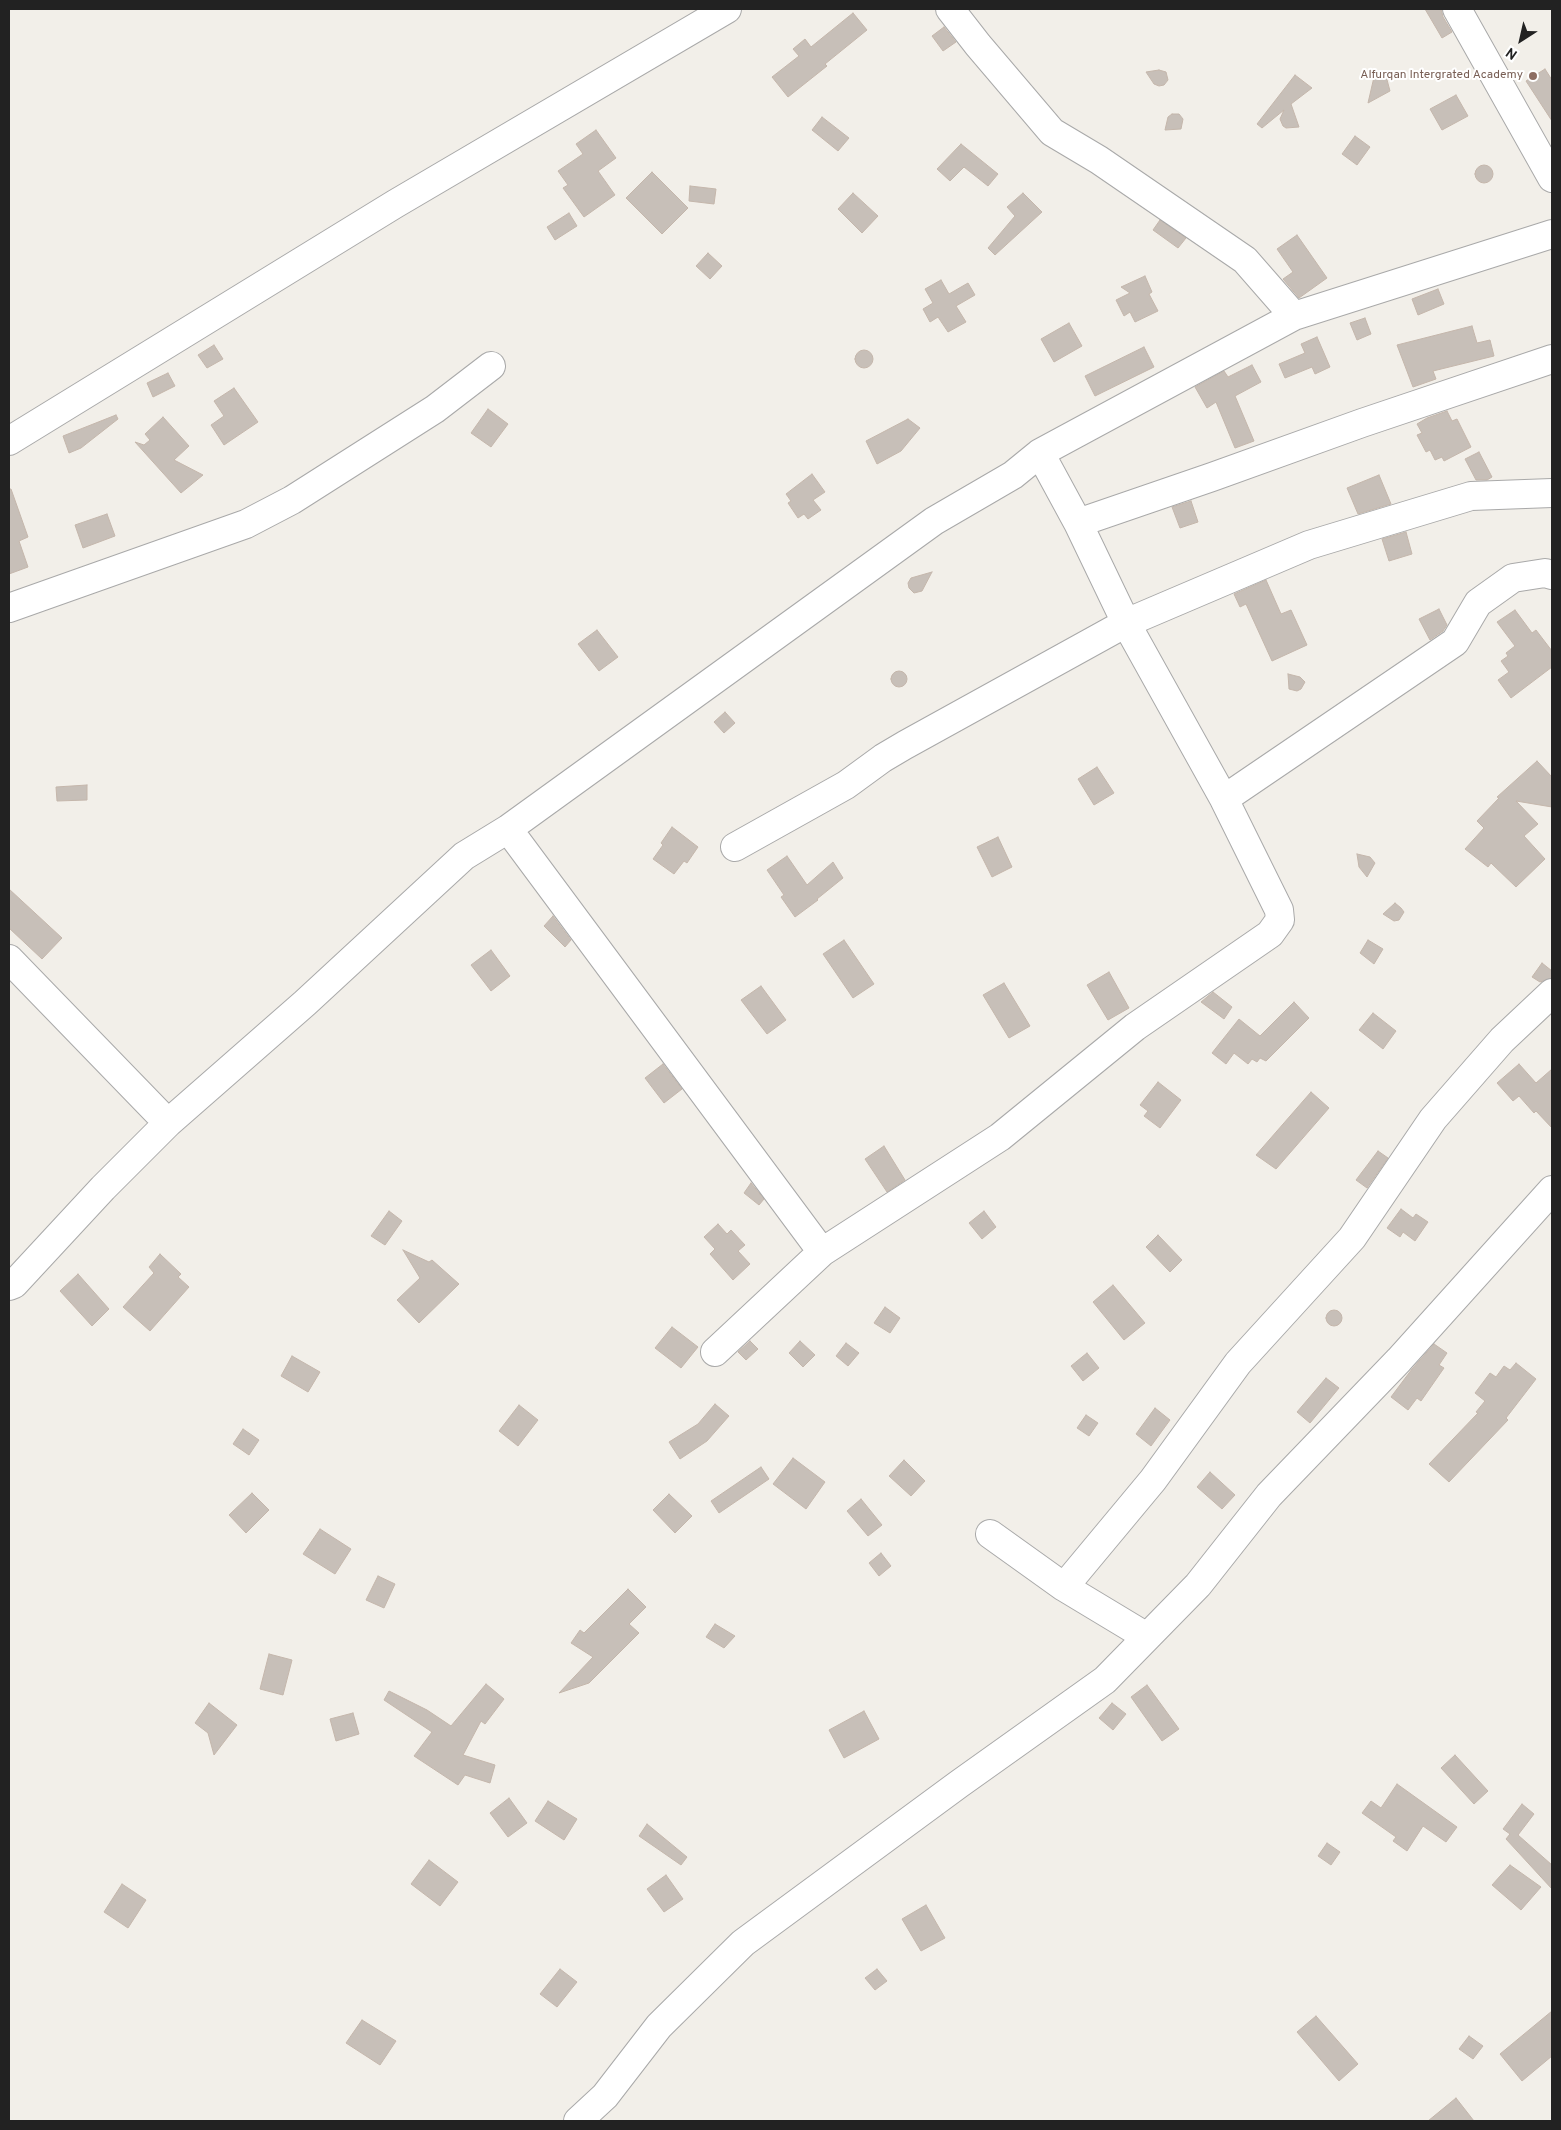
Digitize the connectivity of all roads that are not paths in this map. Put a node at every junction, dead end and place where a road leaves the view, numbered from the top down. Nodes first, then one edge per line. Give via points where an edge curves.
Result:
1 (727, 9) edge
2 (950, 9) edge
3 (1457, 9) edge
4 (1552, 178) edge
5 (1552, 234) edge
6 (1294, 316) junction
7 (1552, 359) edge
8 (491, 366) dead end
9 (9, 441) edge
10 (1040, 453) junction
11 (1552, 493) edge
12 (1078, 523) junction
13 (1552, 575) edge
14 (9, 608) edge
15 (1126, 623) junction
16 (1224, 799) junction
17 (508, 829) junction
18 (735, 847) dead end
19 (9, 959) edge
20 (1552, 993) edge
21 (168, 1123) junction
22 (1552, 1190) edge
23 (822, 1252) junction
24 (9, 1286) edge
25 (715, 1352) dead end
26 (990, 1534) dead end
27 (1064, 1587) junction
28 (1147, 1637) junction
29 (578, 2121) edge

1 - 9 street via 395,204
2 - 6 street via 1052,132 1099,160 1244,260
3 - 4 street
5 - 6 street
6 - 10 street
7 - 12 street
8 - 14 street via 434,409 292,500 246,524
10 - 12 street
10 - 17 street via 1013,475 934,521
11 - 15 street via 1471,496 1309,545
12 - 15 street
13 - 16 street via 1513,578 1478,603 1455,642
15 - 16 street
15 - 18 street via 905,745 846,785
16 - 23 street via 1278,910 1280,920 1270,934 1135,1027 1000,1137
17 - 21 street via 464,856 305,1003
17 - 23 street
19 - 21 street
20 - 27 street via 1502,1040 1433,1119 1352,1238 1238,1363 1153,1480
21 - 24 street
22 - 28 street via 1399,1360 1269,1495 1198,1585
23 - 25 street
26 - 27 street
27 - 28 street
28 - 29 street via 1105,1680 743,1943 659,2026 605,2096

